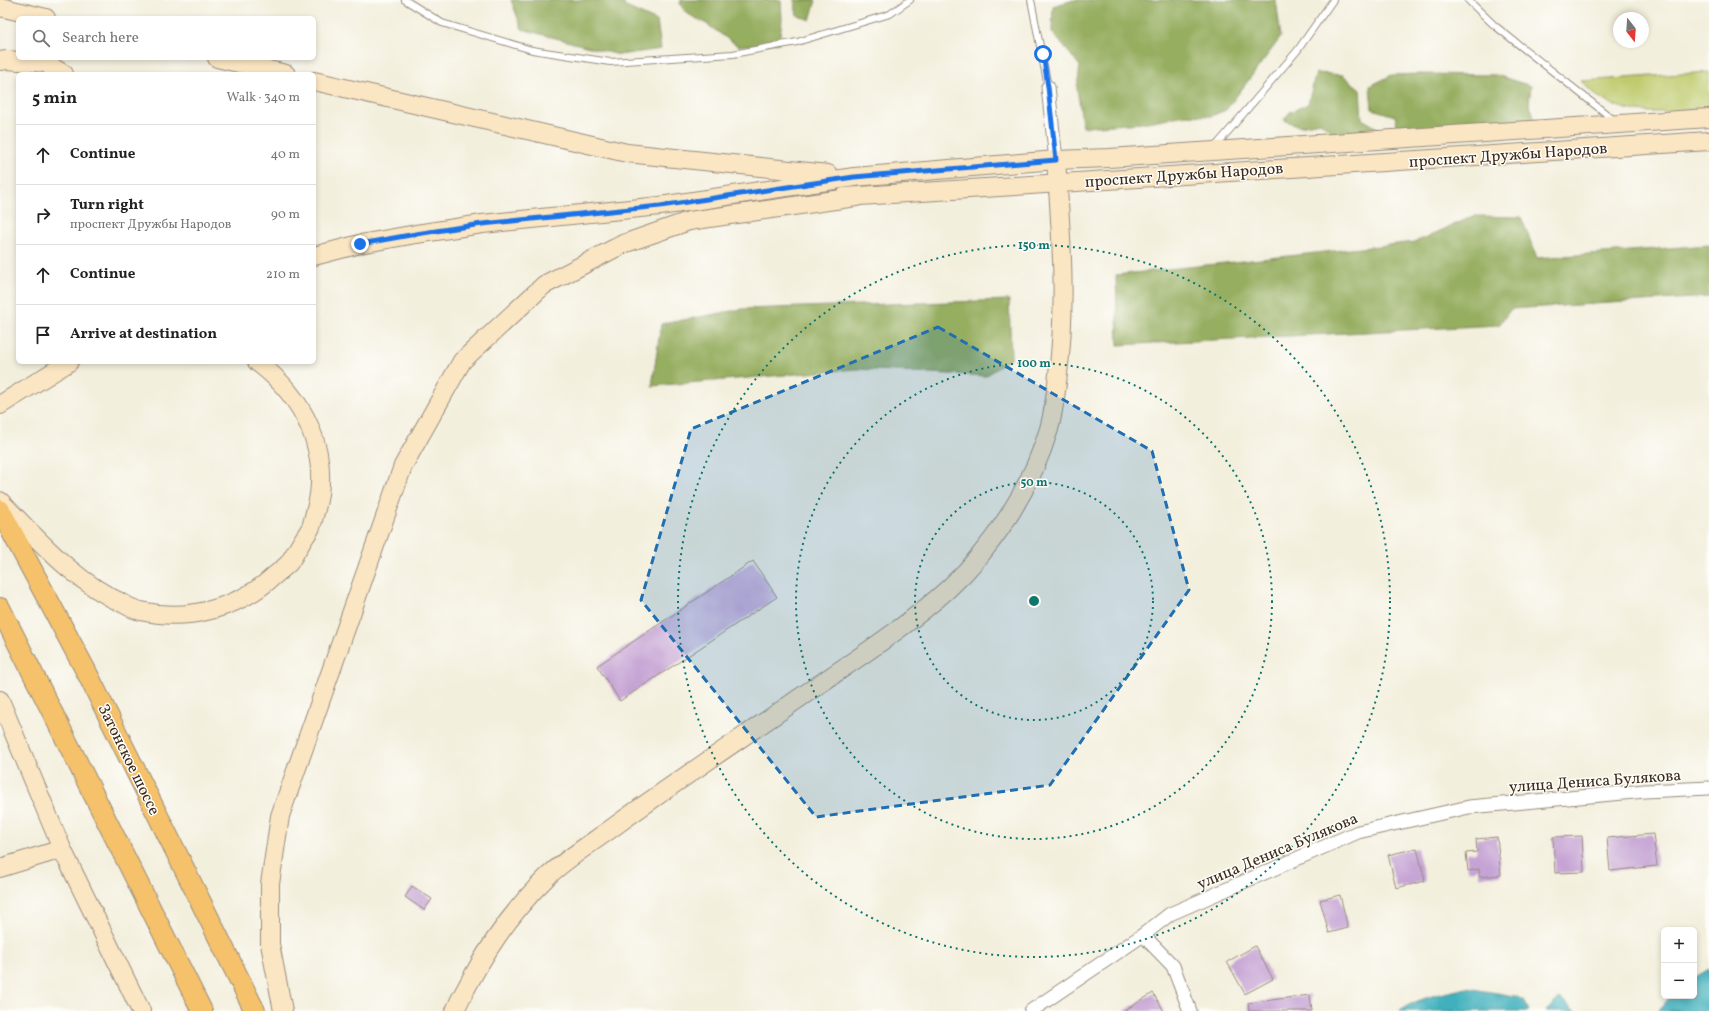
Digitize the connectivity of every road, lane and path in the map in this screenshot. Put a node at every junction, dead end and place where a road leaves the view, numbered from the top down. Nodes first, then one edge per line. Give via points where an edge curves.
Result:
1 (405, 0) edge
2 (910, 0) edge
3 (1031, 0) edge
4 (1333, 0) edge
5 (1468, 0) edge
6 (0, 7) edge
7 (38, 16) edge
8 (226, 60) edge
9 (0, 61) edge
10 (61, 72) edge
11 (277, 72) edge
12 (316, 80) edge
13 (1048, 87) joint
14 (1709, 118) edge
15 (1620, 125) junction
16 (1709, 141) edge
17 (1212, 150) junction
18 (1056, 160) junction
19 (854, 177) junction
20 (1058, 182) junction
21 (856, 197) junction
22 (660, 206) junction
23 (316, 255) edge
24 (65, 364) edge
25 (260, 364) edge
26 (47, 373) edge
27 (0, 405) edge
28 (0, 500) edge
29 (0, 510) edge
30 (0, 608) edge
31 (0, 700) edge
32 (1709, 788) edge
33 (62, 849) junction
34 (0, 868) edge
35 (1143, 935) junction
36 (141, 1011) edge
37 (202, 1011) edge
38 (255, 1011) edge
39 (283, 1011) edge
40 (455, 1011) edge
41 (1031, 1011) edge
42 (1190, 1011) edge

1 - 2 lane via 442,23 532,50 610,62 733,54 797,42 890,14
3 - 13 lane
4 - 17 lane via 1296,51
5 - 15 lane via 1494,25
6 - 7 main road
8 - 11 main road
9 - 10 main road via 46,63
12 - 19 main road via 627,154
13 - 18 street
14 - 15 main road, проспект Дружбы Народов
15 - 17 main road, проспект Дружбы Народов
16 - 20 main road, проспект Дружбы Народов
17 - 18 main road, проспект Дружбы Народов
18 - 19 main road, проспект Дружбы Народов
18 - 20 main road
19 - 22 main road
20 - 21 main road, проспект Дружбы Народов
20 - 40 main road via 1063,310 1056,390 1049,428 1037,460 1020,496 1001,527 976,560 948,589 889,636 637,810 547,877 497,936
21 - 22 main road, проспект Дружбы Народов
21 - 39 main road via 689,221 623,244 544,285 462,361 403,466 280,816 270,884 270,944
22 - 23 main road via 475,225 360,244
24 - 26 main road
25 - 28 main road via 290,394 304,414 315,438 320,494 311,527 288,563 265,585 235,603 204,612 176,615 140,611 108,598 72,573
26 - 27 main road
29 - 38 main road, Затонское шоссе via 86,671
30 - 37 main road
31 - 33 main road
32 - 35 street, улица Дениса Булякова via 1645,791 1469,807 1358,832 1170,914
33 - 34 main road
33 - 36 main road
35 - 41 street, улица Дениса Булякова
35 - 42 street via 1173,966

